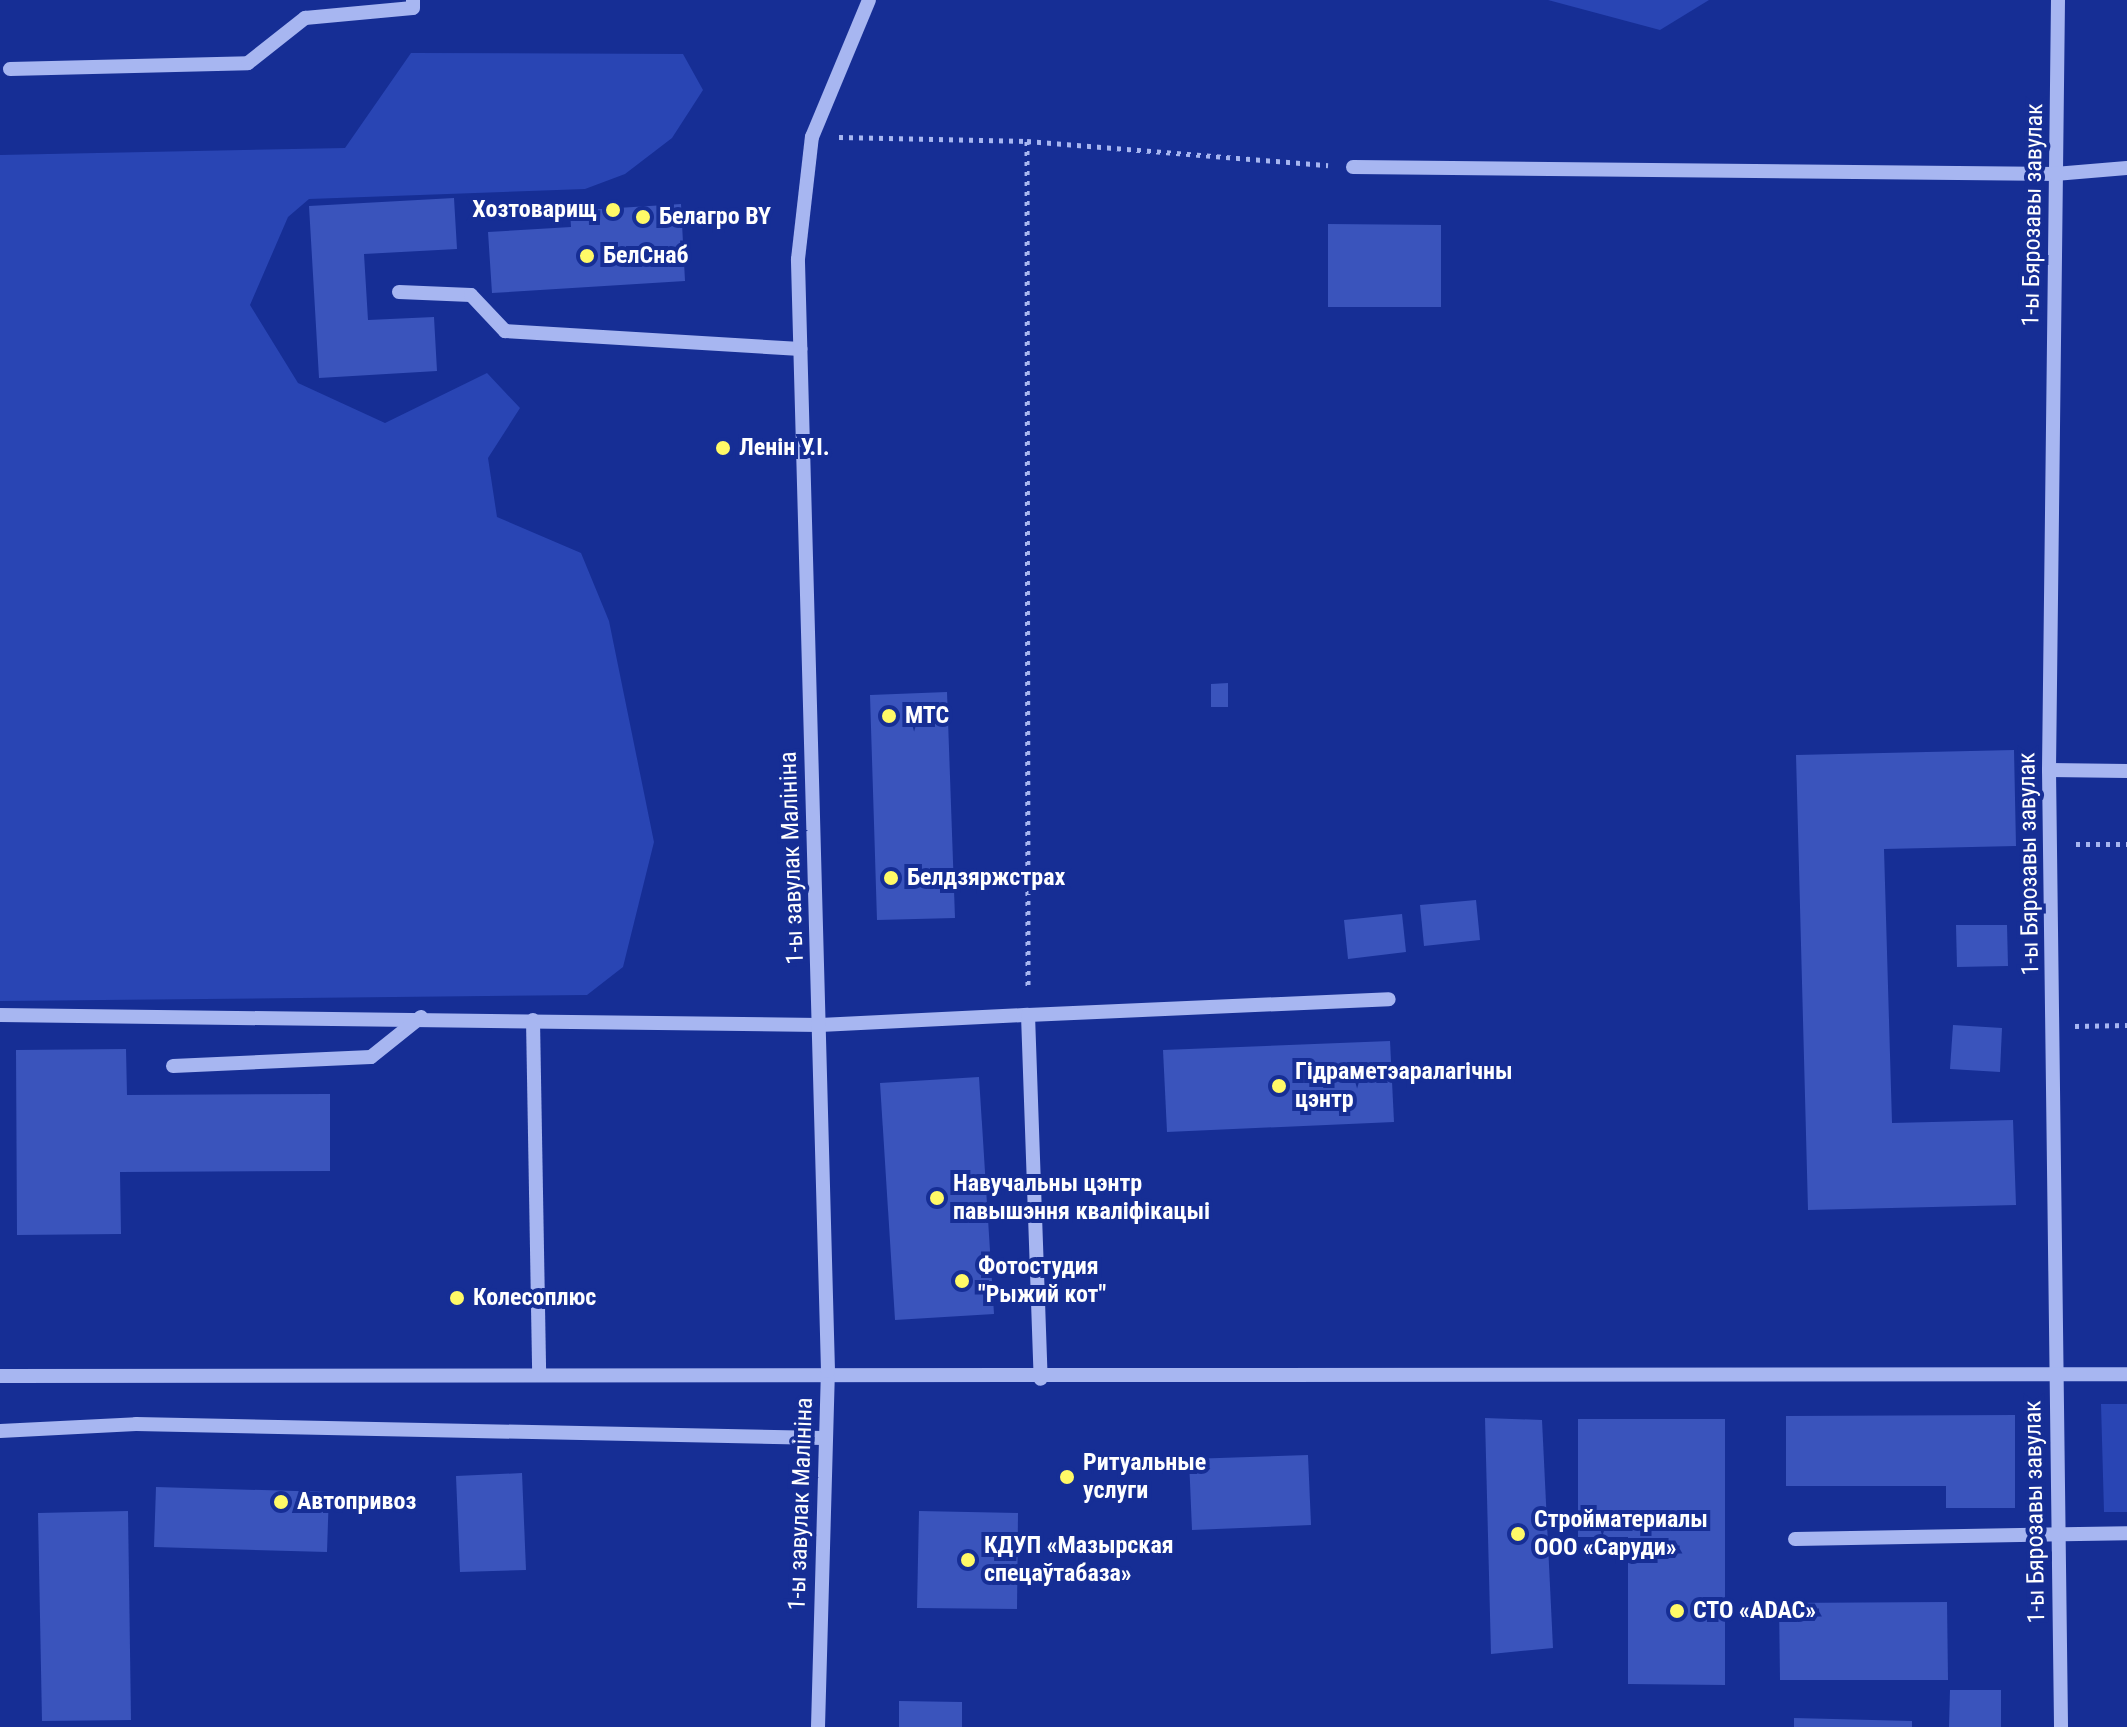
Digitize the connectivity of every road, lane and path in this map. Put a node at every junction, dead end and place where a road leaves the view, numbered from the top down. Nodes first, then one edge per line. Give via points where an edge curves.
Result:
1 (413, 0) edge
2 (869, 0) edge
3 (2058, 0) edge
4 (10, 69) dead end
5 (812, 137) junction
6 (1027, 141) junction
7 (1353, 167) joint
8 (2127, 168) edge
9 (2055, 174) junction
10 (399, 292) dead end
11 (800, 349) junction
12 (2049, 770) junction
13 (2127, 771) edge
14 (2051, 844) junction
15 (2127, 844) edge
16 (1389, 999) dead end
17 (0, 1015) edge
18 (1028, 1015) junction
19 (421, 1017) junction
20 (533, 1020) junction
21 (820, 1025) junction
22 (2127, 1025) edge
23 (2054, 1027) junction
24 (173, 1066) dead end
25 (828, 1371) junction
26 (539, 1372) junction
27 (2054, 1372) junction
28 (2127, 1374) edge
29 (0, 1376) edge
30 (1041, 1379) junction
31 (0, 1431) edge
32 (823, 1438) junction
33 (2127, 1533) edge
34 (2060, 1535) junction
35 (1795, 1539) dead end
36 (818, 1727) edge
37 (2061, 1727) edge

1 - 4 street via 413,8 305,18 248,63
2 - 5 street, 1-ы завулак Малініна
3 - 9 street, 1-ы Бярозавы завулак
5 - 6 path
5 - 11 street, 1-ы завулак Малініна via 800,199
6 - 7 path
6 - 18 path
7 - 9 street
8 - 9 street
9 - 12 street, 1-ы Бярозавы завулак
10 - 11 street via 471,295 505,331
11 - 21 street, 1-ы завулак Малініна
12 - 13 street
12 - 14 street, 1-ы Бярозавы завулак
14 - 15 path
14 - 23 street, 1-ы Бярозавы завулак
16 - 18 street
17 - 19 street
18 - 21 street
18 - 30 street
19 - 20 street
19 - 24 street via 371,1057
20 - 21 street
20 - 26 street
21 - 25 street, 1-ы завулак Малініна
22 - 23 path
23 - 27 street, 1-ы Бярозавы завулак
25 - 26 street
25 - 30 street
25 - 32 street, 1-ы завулак Малініна
26 - 29 street
27 - 28 street
27 - 30 street
27 - 34 street, 1-ы Бярозавы завулак
31 - 32 street via 136,1424
32 - 36 street, 1-ы завулак Малініна
33 - 34 street
34 - 35 street
34 - 37 street, 1-ы Бярозавы завулак

